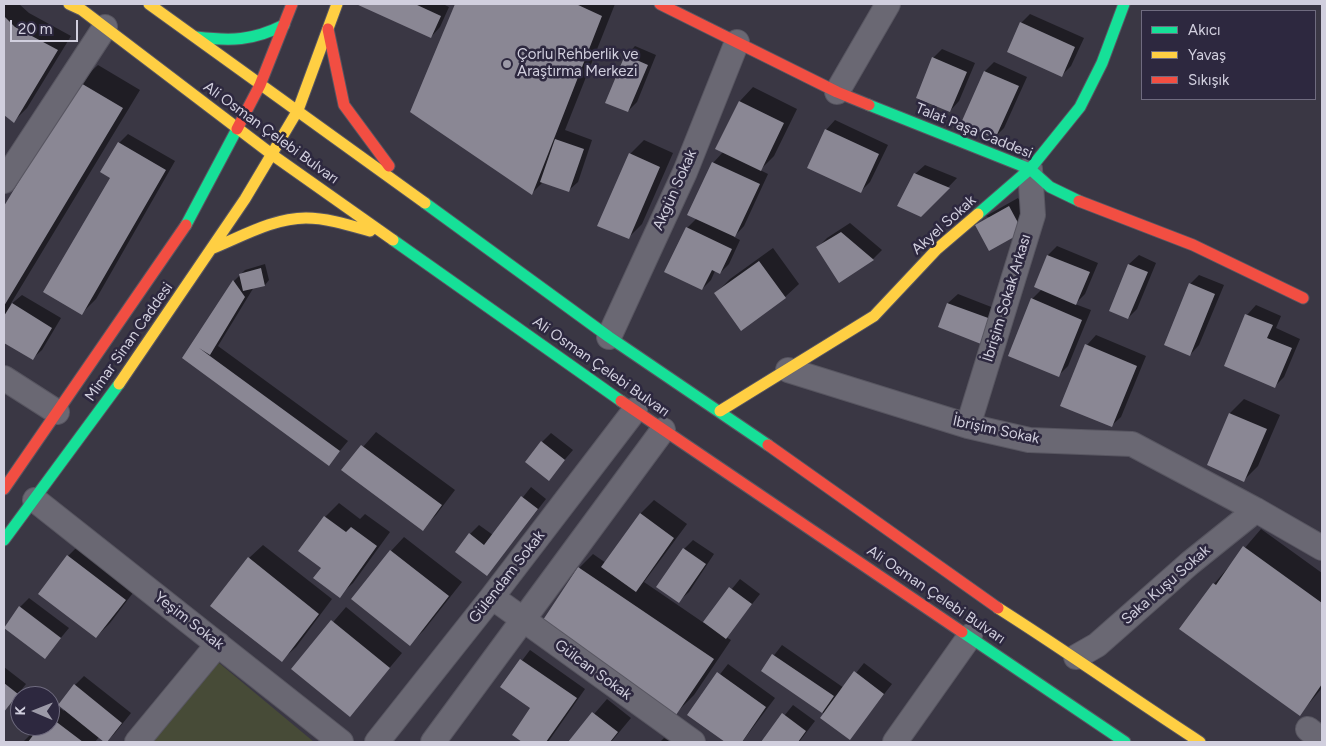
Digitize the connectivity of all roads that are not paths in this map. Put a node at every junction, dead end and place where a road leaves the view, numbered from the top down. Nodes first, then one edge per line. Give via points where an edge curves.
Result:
1 (69, 4) edge
2 (149, 4) edge
3 (292, 4) edge
4 (337, 4) edge
5 (660, 4) edge
6 (888, 4) edge
7 (1124, 4) edge
8 (284, 25) junction
9 (105, 27) junction
10 (328, 29) junction
11 (194, 37) junction
12 (737, 42) junction
13 (260, 85) junction
14 (837, 92) junction
15 (298, 110) junction
16 (237, 129) junction
17 (274, 156) junction
18 (1030, 169) junction
19 (4, 181) edge
20 (407, 189) junction
21 (388, 236) junction
22 (211, 249) junction
23 (1303, 298) dead end
24 (609, 337) junction
25 (788, 370) junction
26 (4, 378) edge
27 (635, 410) junction
28 (720, 411) junction
29 (57, 412) junction
30 (968, 426) junction
31 (663, 430) junction
32 (4, 488) edge
33 (35, 500) junction
34 (1256, 510) junction
35 (4, 540) edge
36 (1322, 548) edge
37 (492, 597) junction
38 (523, 619) junction
39 (970, 636) junction
40 (218, 644) junction
41 (1076, 658) junction
42 (137, 742) edge
43 (341, 742) edge
44 (377, 742) edge
45 (433, 742) edge
46 (693, 742) edge
47 (895, 742) edge
48 (1125, 742) edge
49 (1200, 742) edge

1 - 9 main road, Ali Osman Çelebi Bulvarı
2 - 11 main road, Ali Osman Çelebi Bulvarı
3 - 8 main road, Mimar Sinan Caddesi
4 - 10 main road, Mimar Sinan Caddesi
5 - 12 main road, Talat Paşa Caddesi
6 - 14 street
7 - 18 main road, Akyel Sokak via 1102,62 1080,107
8 - 11 main road via 260,38 235,42
8 - 13 main road, Mimar Sinan Caddesi
9 - 16 main road, Ali Osman Çelebi Bulvarı
9 - 19 street
10 - 15 main road, Mimar Sinan Caddesi
10 - 20 main road via 344,105
11 - 13 main road, Ali Osman Çelebi Bulvarı
12 - 14 main road, Talat Paşa Caddesi
12 - 24 street, Akgün Sokak via 685,172
13 - 15 main road, Ali Osman Çelebi Bulvarı
13 - 16 main road, Mimar Sinan Caddesi
14 - 18 main road, Talat Paşa Caddesi
15 - 17 main road, Mimar Sinan Caddesi
15 - 20 main road, Ali Osman Çelebi Bulvarı
16 - 17 main road, Ali Osman Çelebi Bulvarı
16 - 29 main road, Mimar Sinan Caddesi via 178,238
17 - 21 main road, Ali Osman Çelebi Bulvarı
17 - 22 main road, Mimar Sinan Caddesi
18 - 23 main road, Talat Paşa Caddesi via 1050,187 1068,197 1192,245
18 - 25 main road, Akyel Sokak via 937,249 874,316
18 - 30 street, İbrişim Sokak Arkası via 1033,215
20 - 24 main road, Ali Osman Çelebi Bulvarı
21 - 22 main road via 341,223 304,218 270,225
21 - 27 main road, Ali Osman Çelebi Bulvarı
22 - 33 main road, Mimar Sinan Caddesi
24 - 28 main road, Ali Osman Çelebi Bulvarı
25 - 28 main road, Akyel Sokak
25 - 30 street, İbrişim Sokak
26 - 29 street
27 - 31 main road, Ali Osman Çelebi Bulvarı
27 - 37 street, Gülendam Sokak
28 - 41 main road, Ali Osman Çelebi Bulvarı via 990,604
29 - 32 main road, Mimar Sinan Caddesi
30 - 34 street, İbrişim Sokak via 1029,440 1132,444
31 - 38 street
31 - 39 main road, Ali Osman Çelebi Bulvarı
33 - 35 main road, Mimar Sinan Caddesi
33 - 40 street, Yeşim Sokak
34 - 36 street, İbrişim Sokak
34 - 41 street, Saka Kuşu Sokak via 1097,645
37 - 38 street, Gülcan Sokak
37 - 44 street, Gülendam Sokak
38 - 45 street
38 - 46 street, Gülcan Sokak
39 - 47 street
39 - 48 main road, Ali Osman Çelebi Bulvarı
40 - 42 street
40 - 43 street, Yeşim Sokak
41 - 49 main road, Ali Osman Çelebi Bulvarı

